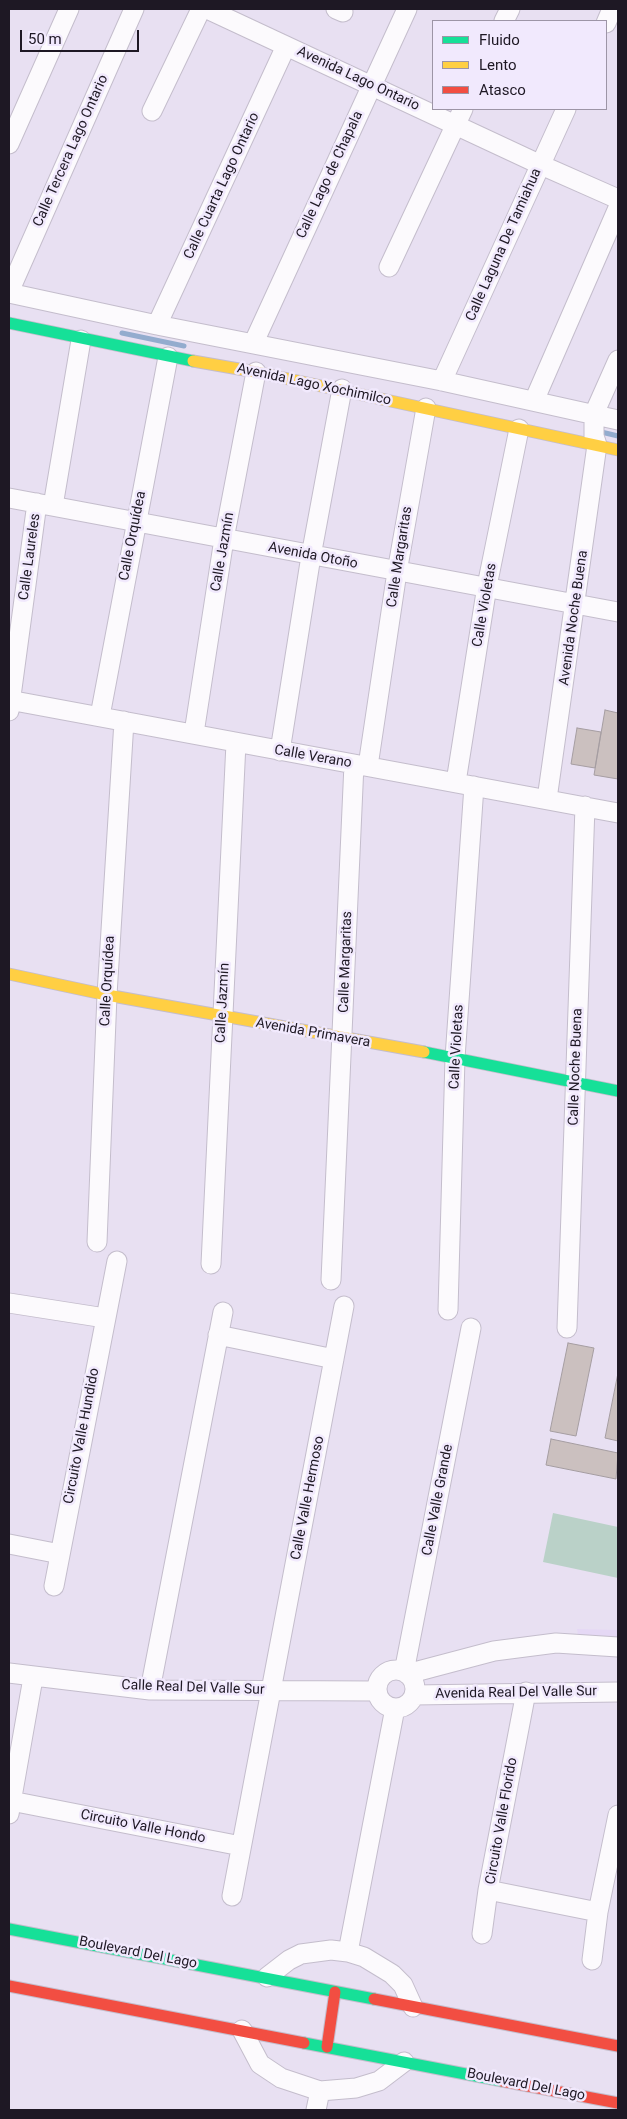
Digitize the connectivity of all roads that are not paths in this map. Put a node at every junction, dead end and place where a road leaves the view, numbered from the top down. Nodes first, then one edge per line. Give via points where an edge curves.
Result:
1 (69, 9) edge
2 (134, 9) edge
3 (201, 9) edge
4 (207, 9) edge
5 (407, 9) edge
6 (612, 9) edge
7 (607, 21) edge
8 (286, 46) junction
9 (371, 86) junction
10 (432, 107) edge
11 (440, 110) edge
12 (566, 110) edge
13 (152, 111) dead end
14 (460, 117) edge
15 (9, 144) edge
16 (541, 165) junction
17 (618, 199) edge
18 (618, 208) edge
19 (389, 267) dead end
20 (9, 293) edge
21 (9, 323) edge
22 (157, 325) junction
23 (82, 340) junction
24 (254, 342) junction
25 (168, 357) junction
26 (618, 360) edge
27 (256, 372) junction
28 (442, 381) junction
29 (342, 390) junction
30 (534, 401) junction
31 (426, 408) junction
32 (618, 420) edge
33 (518, 429) junction
34 (595, 430) junction
35 (618, 450) edge
36 (9, 498) edge
37 (45, 504) junction
38 (135, 523) junction
39 (224, 539) junction
40 (311, 556) junction
41 (397, 572) junction
42 (487, 586) junction
43 (576, 603) junction
44 (618, 612) edge
45 (9, 704) edge
46 (100, 716) junction
47 (124, 721) junction
48 (194, 733) junction
49 (236, 742) junction
50 (280, 751) junction
51 (361, 765) junction
52 (465, 784) junction
53 (547, 799) junction
54 (585, 806) junction
55 (618, 814) edge
56 (9, 974) edge
57 (107, 995) junction
58 (223, 1016) junction
59 (343, 1038) junction
60 (455, 1058) junction
61 (576, 1083) junction
62 (618, 1091) edge
63 (97, 1242) dead end
64 (117, 1261) dead end
65 (211, 1264) dead end
66 (331, 1280) dead end
67 (9, 1303) edge
68 (344, 1306) dead end
69 (448, 1310) dead end
70 (223, 1312) dead end
71 (105, 1318) junction
72 (471, 1328) dead end
73 (567, 1328) dead end
74 (218, 1335) junction
75 (334, 1359) junction
76 (9, 1544) edge
77 (60, 1554) junction
78 (54, 1586) dead end
79 (618, 1647) edge
80 (406, 1673) junction
81 (9, 1674) edge
82 (33, 1678) junction
83 (150, 1690) junction
84 (271, 1690) junction
85 (377, 1691) junction
86 (526, 1692) junction
87 (618, 1692) edge
88 (414, 1695) junction
89 (395, 1708) junction
90 (10, 1808) edge
91 (618, 1815) edge
92 (241, 1846) junction
93 (488, 1890) junction
94 (232, 1896) dead end
95 (598, 1912) junction
96 (9, 1929) edge
97 (482, 1934) dead end
98 (348, 1952) junction
99 (592, 1960) dead end
100 (267, 1977) junction
101 (9, 1986) edge
102 (335, 1992) junction
103 (413, 2007) junction
104 (242, 2030) junction
105 (618, 2046) edge
106 (327, 2047) junction
107 (404, 2062) junction
108 (320, 2091) junction
109 (618, 2103) edge
110 (316, 2110) edge

1 - 15 street
2 - 20 street, Calle Tercera Lago Ontario
3 - 13 street
4 - 8 street, Avenida Lago Ontario
5 - 9 street, Calle Lago de Chapala
6 - 7 street
8 - 9 street, Avenida Lago Ontario
8 - 22 street, Calle Cuarta Lago Ontario
9 - 10 street, Avenida Lago Ontario
9 - 24 street, Calle Lago de Chapala
11 - 14 street, Avenida Lago Ontario
12 - 16 street, Calle Laguna De Tamiahua
14 - 16 street, Avenida Lago Ontario
14 - 19 street
16 - 17 street, Avenida Lago Ontario
16 - 28 street, Calle Laguna De Tamiahua
18 - 30 street
20 - 22 street, Avenida Lago Xochimilco
21 - 23 street, Avenida Lago Xochimilco
22 - 24 street, Avenida Lago Xochimilco
23 - 25 street, Avenida Lago Xochimilco
23 - 37 street, Calle Laureles
24 - 28 street, Avenida Lago Xochimilco
25 - 27 street, Avenida Lago Xochimilco
25 - 38 street, Calle Orquídea
26 - 34 street, Avenida Noche Buena
27 - 29 street, Avenida Lago Xochimilco
27 - 39 street, Calle Jazmín
28 - 30 street, Avenida Lago Xochimilco
29 - 31 street, Avenida Lago Xochimilco
29 - 40 street
30 - 34 street, Avenida Lago Xochimilco
31 - 33 street, Avenida Lago Xochimilco
31 - 41 street, Calle Margaritas
32 - 34 street, Avenida Lago Xochimilco
33 - 34 street, Avenida Lago Xochimilco
33 - 42 street, Calle Violetas
34 - 35 street, Avenida Lago Xochimilco
34 - 43 street, Avenida Noche Buena
36 - 37 street, Avenida Otoño
37 - 38 street, Avenida Otoño
37 - 45 street, Calle Laureles
38 - 39 street, Avenida Otoño
38 - 46 street, Calle Orquídea
39 - 40 street, Avenida Otoño
39 - 48 street, Calle Jazmín
40 - 41 street, Avenida Otoño
40 - 50 street
41 - 42 street, Avenida Otoño
41 - 51 street, Calle Margaritas
42 - 43 street, Avenida Otoño
42 - 52 street, Calle Violetas
43 - 44 street, Avenida Otoño
43 - 53 street, Avenida Noche Buena
45 - 46 street, Calle Verano
46 - 47 street, Calle Verano
47 - 48 street, Calle Verano
47 - 57 street, Calle Orquídea
48 - 49 street, Calle Verano
49 - 50 street, Calle Verano
49 - 58 street, Calle Jazmín
50 - 51 street, Calle Verano
51 - 52 street, Calle Verano
51 - 59 street, Calle Margaritas
52 - 53 street, Calle Verano
52 - 60 street, Calle Violetas
53 - 54 street, Calle Verano
54 - 55 street, Calle Verano
54 - 61 street, Calle Noche Buena
56 - 57 street, Avenida Primavera
57 - 58 street, Avenida Primavera
57 - 63 street, Calle Orquídea
58 - 59 street, Avenida Primavera
58 - 65 street, Calle Jazmín
59 - 60 street, Avenida Primavera
59 - 66 street, Calle Margaritas
60 - 61 street, Avenida Primavera
60 - 69 street, Calle Violetas
61 - 62 street, Avenida Primavera
61 - 73 street, Calle Noche Buena
64 - 71 street, Circuito Valle Hundido
67 - 71 street
68 - 75 street, Calle Valle Hermoso
70 - 74 street
71 - 77 street, Circuito Valle Hundido
72 - 80 street, Calle Valle Grande
74 - 75 street
74 - 83 street
75 - 84 street, Calle Valle Hermoso
76 - 77 street
77 - 78 street, Circuito Valle Hundido
79 - 80 street, Avenida Real Del Valle Sur via 556,1644 494,1651
80 - 85 street via 396,1670 382,1676
80 - 88 street via 414,1683
81 - 82 street, Calle Real Del Valle Sur
82 - 83 street, Calle Real Del Valle Sur
82 - 90 street, Circuito Valle Hondo
83 - 84 street, Calle Real Del Valle Sur
84 - 85 street, Calle Real Del Valle Sur
84 - 92 street
85 - 89 street via 386,1706
86 - 87 street, Avenida Real Del Valle Sur
86 - 88 street, Avenida Real Del Valle Sur
86 - 93 street, Circuito Valle Florido
88 - 89 street via 403,1707
89 - 98 street
90 - 92 street, Circuito Valle Hondo
91 - 95 street
92 - 94 street
93 - 95 street, Circuito Valle Florido
93 - 97 street
95 - 99 street
96 - 100 street, Boulevard Del Lago
98 - 100 street via 331,1950 302,1954
98 - 103 street via 364,1957 392,1974 402,1985
100 - 102 street, Boulevard Del Lago
101 - 104 street, Boulevard Del Lago
102 - 103 street, Boulevard Del Lago
102 - 106 street
103 - 105 street, Boulevard Del Lago
104 - 106 street, Boulevard Del Lago
104 - 108 street via 260,2064 281,2078
106 - 107 street, Boulevard Del Lago
107 - 108 street via 379,2081 356,2088
107 - 109 street, Boulevard Del Lago
108 - 110 street

